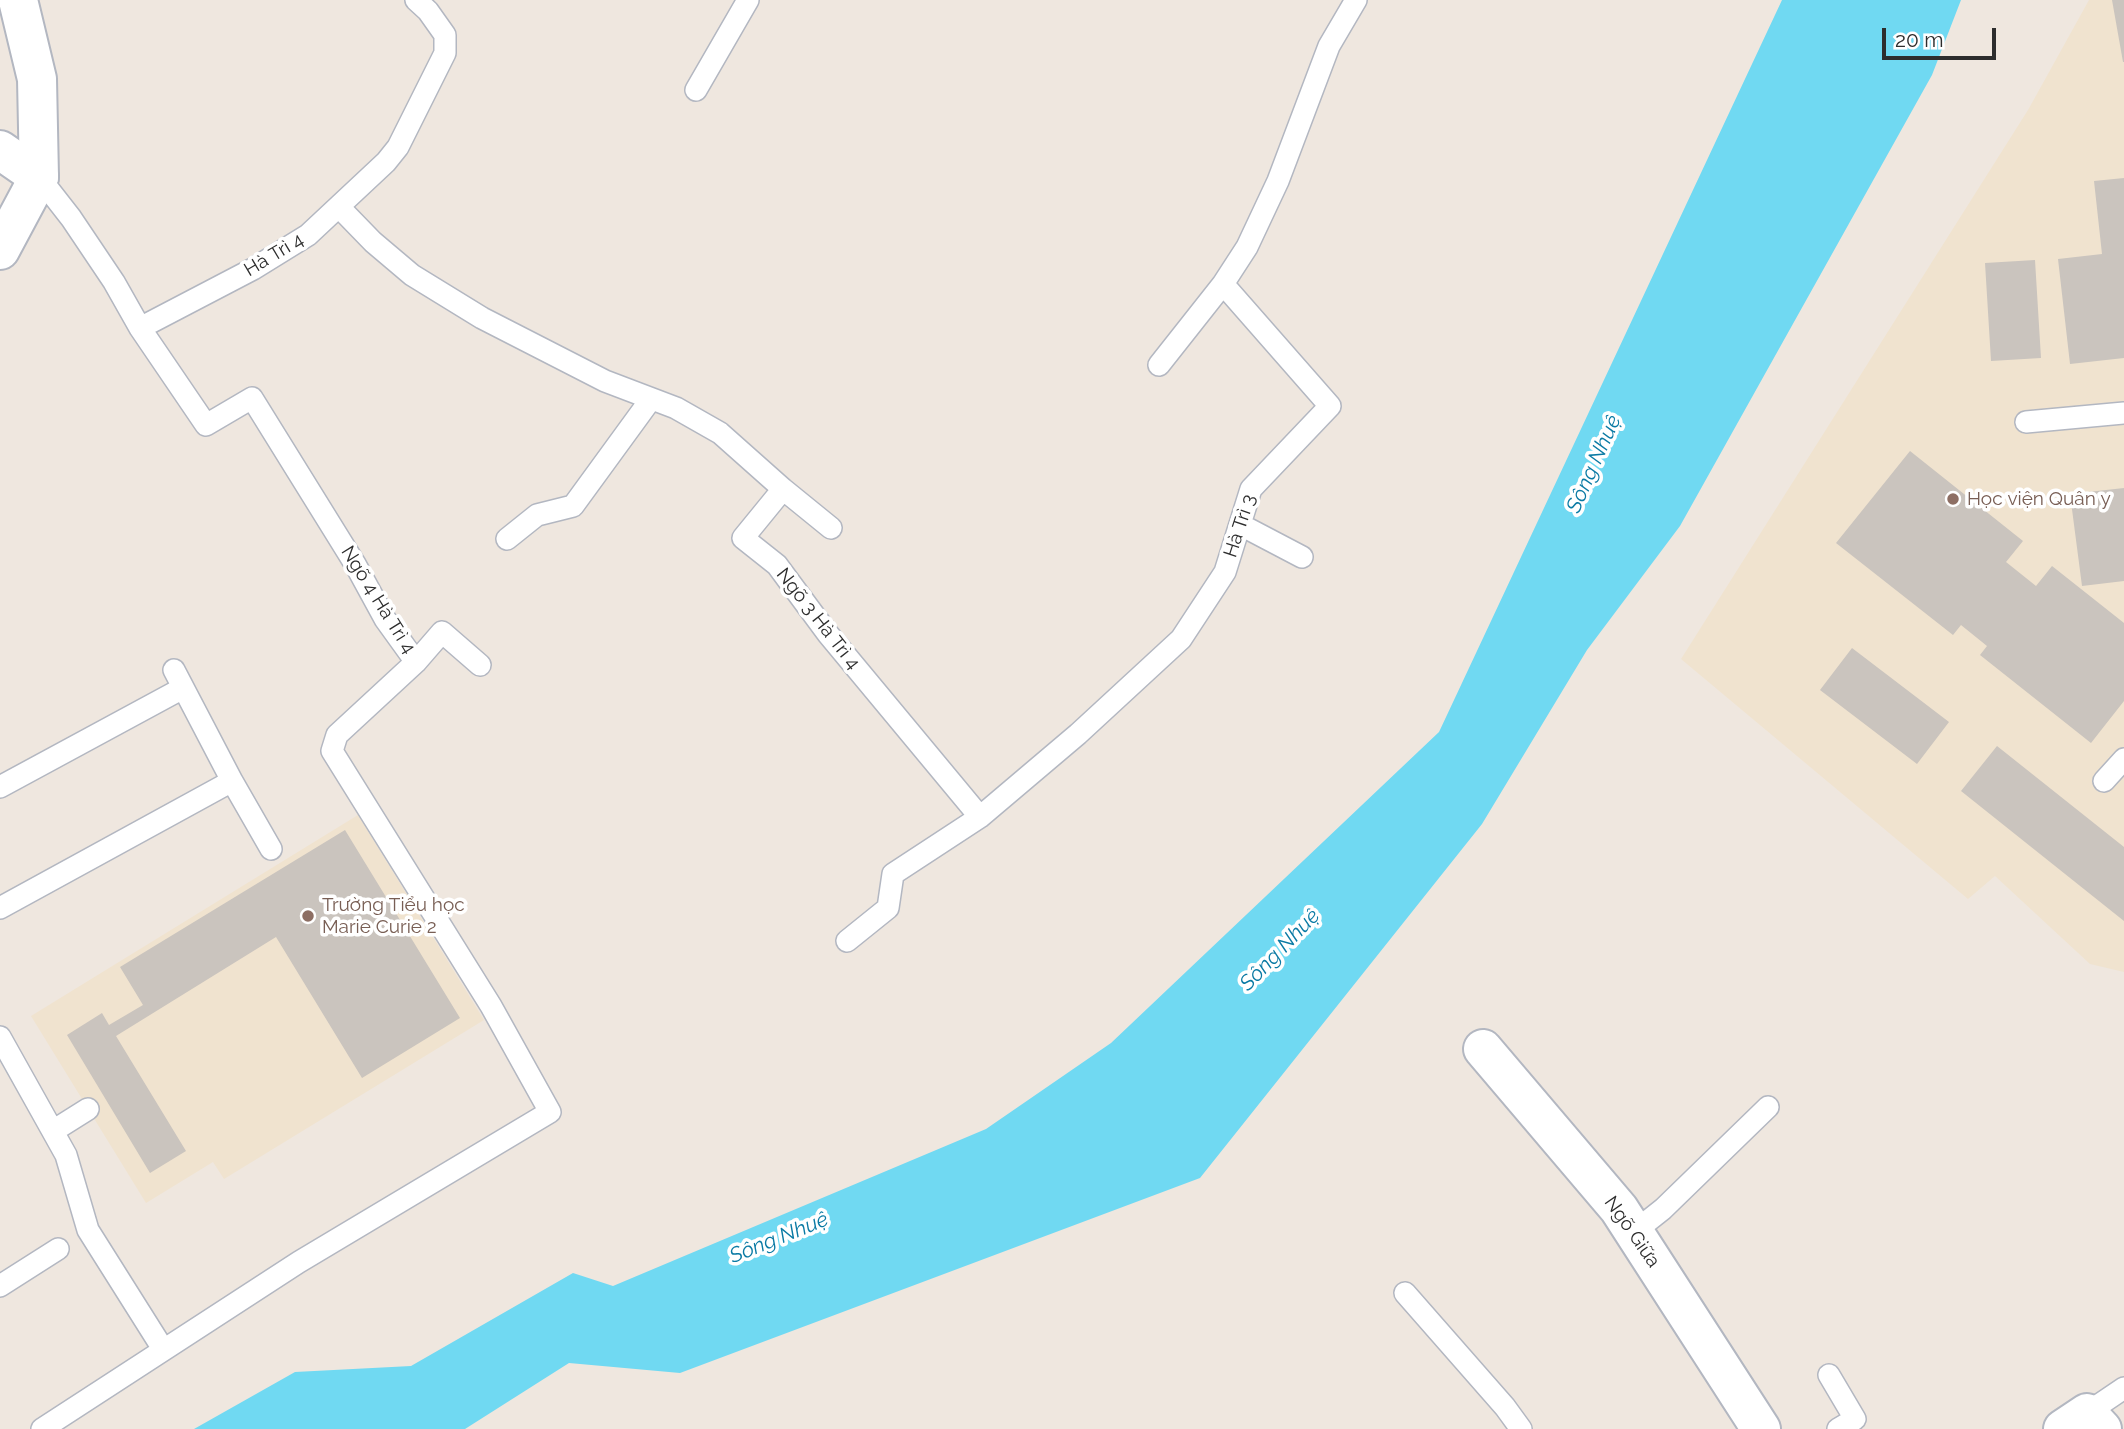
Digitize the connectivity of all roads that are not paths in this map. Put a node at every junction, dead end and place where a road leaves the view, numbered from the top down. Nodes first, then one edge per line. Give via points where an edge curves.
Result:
1 (18, 0) edge
2 (416, 0) edge
3 (748, 0) edge
4 (1356, 0) edge
5 (696, 90) dead end
6 (0, 150) edge
7 (39, 177) junction
8 (340, 207) junction
9 (0, 250) edge
10 (1223, 284) junction
11 (140, 328) junction
12 (1159, 365) dead end
13 (651, 398) junction
14 (2124, 413) edge
15 (2026, 422) dead end
16 (783, 489) junction
17 (1241, 525) junction
18 (831, 528) dead end
19 (507, 539) dead end
20 (1302, 557) dead end
21 (416, 662) junction
22 (480, 665) dead end
23 (2124, 760) edge
24 (232, 781) junction
25 (2104, 781) dead end
26 (0, 788) edge
27 (980, 817) junction
28 (271, 849) dead end
29 (0, 908) edge
30 (847, 941) dead end
31 (0, 1037) edge
32 (1483, 1049) dead end
33 (5, 1060) edge
34 (1768, 1107) dead end
35 (89, 1109) dead end
36 (53, 1131) junction
37 (1634, 1231) junction
38 (58, 1249) dead end
39 (1, 1283) edge
40 (1405, 1293) dead end
41 (163, 1349) junction
42 (1829, 1375) dead end
43 (2124, 1388) edge
44 (2084, 1424) edge
45 (42, 1429) edge
46 (1521, 1429) edge
47 (1760, 1429) edge
48 (1839, 1429) edge

1 - 7 street via 37,79
2 - 8 lane, Hà Trì 4 via 445,35 444,53 398,147
3 - 5 lane
4 - 10 lane via 1329,46 1263,214
6 - 7 street
7 - 9 street
7 - 11 lane via 114,282
8 - 11 lane, Hà Trì 4 via 282,252
8 - 13 lane via 412,275 482,318
10 - 12 lane
10 - 17 lane, Hà Trì 3 via 1330,406 1251,489
11 - 21 lane, Ngõ 4 Hà Trì 4 via 206,425 252,398 385,619
13 - 16 lane via 720,433
13 - 19 lane via 573,506 537,515
14 - 15 lane
16 - 18 lane
16 - 27 lane, Ngõ 3 Hà Trì 4 via 743,538 777,565 828,634
17 - 20 lane
17 - 27 lane, Hà Trì 3 via 1225,572 1181,639
21 - 22 lane via 442,632
21 - 41 lane, Ngõ 4 Hà Trì 4 via 337,735 332,751 491,1006 550,1112
23 - 25 lane
24 - 26 lane via 179,679
24 - 28 lane
24 - 29 lane
27 - 30 lane, Hà Trì 3 via 893,874 888,908
31 - 33 lane
32 - 37 street, Ngõ Giữa
33 - 36 lane
34 - 37 lane via 1663,1209
35 - 36 lane
36 - 41 lane via 66,1155 88,1230
37 - 47 street, Ngõ Giữa
38 - 39 lane
40 - 46 lane
41 - 45 lane
42 - 48 lane via 1855,1419
43 - 44 lane

